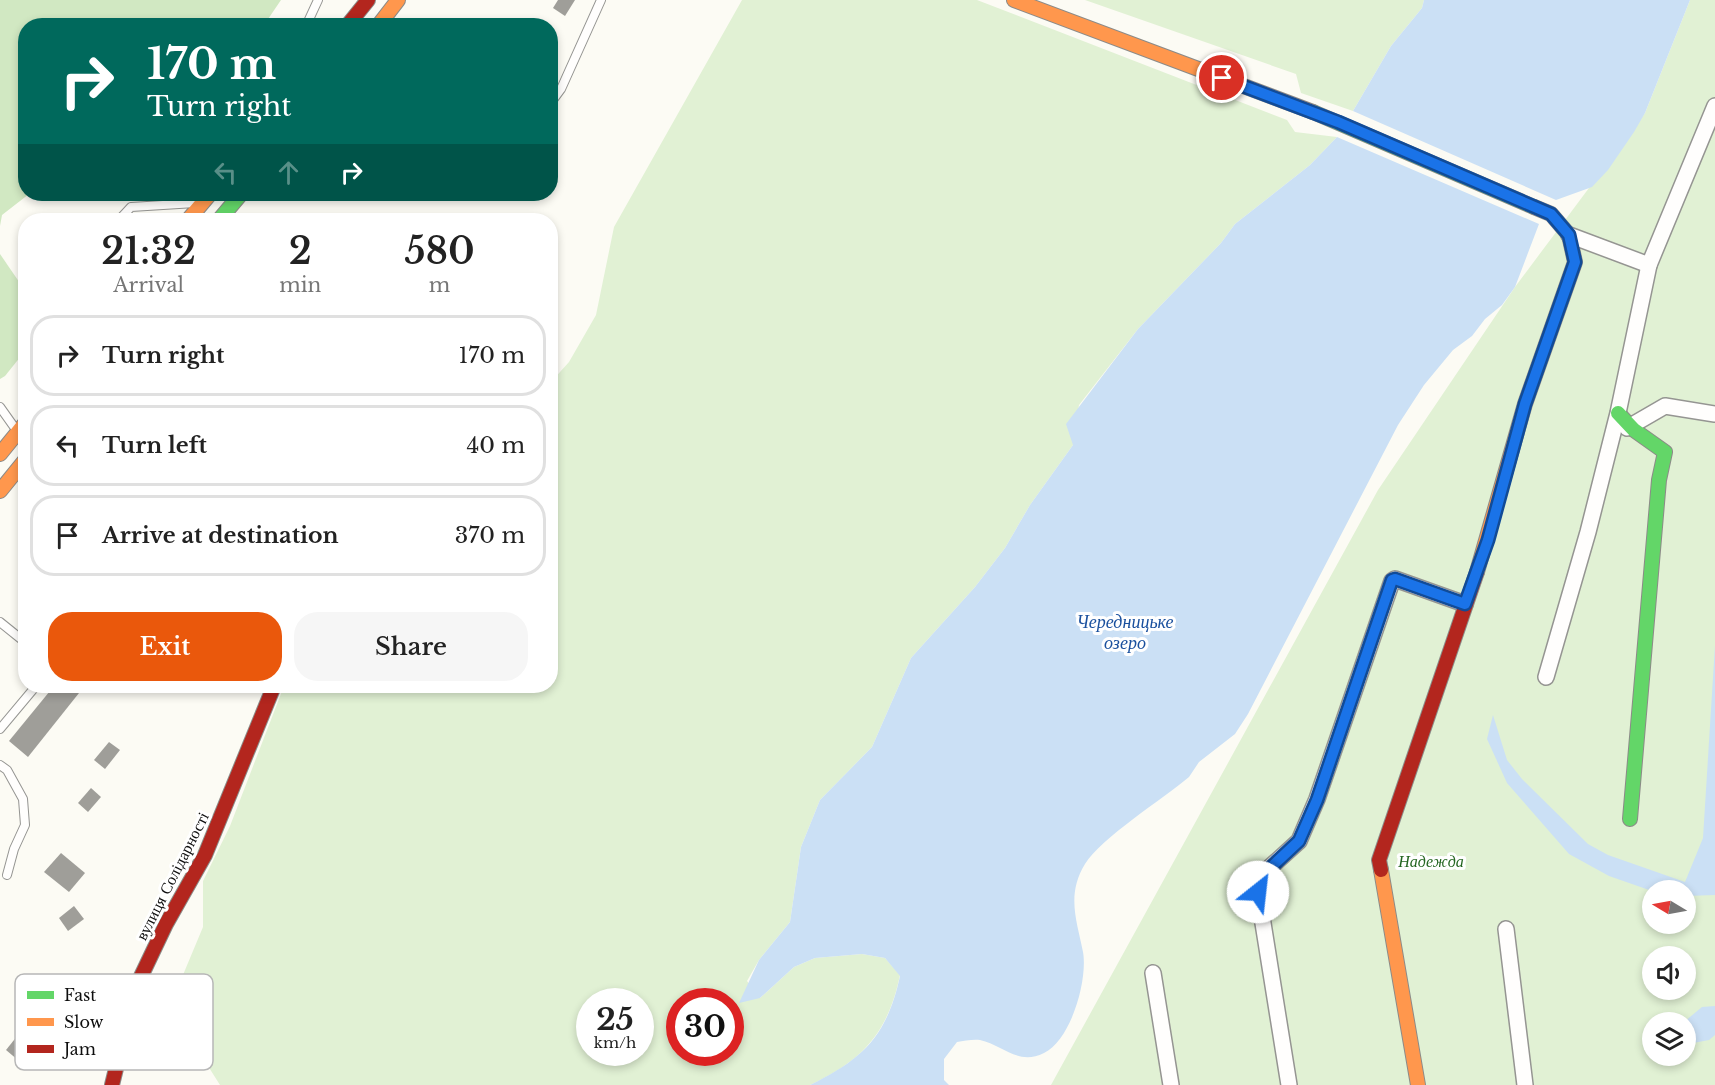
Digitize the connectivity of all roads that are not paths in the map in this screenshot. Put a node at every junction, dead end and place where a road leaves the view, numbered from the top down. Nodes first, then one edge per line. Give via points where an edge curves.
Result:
1 (318, 0) edge
2 (368, 0) edge
3 (398, 0) edge
4 (601, 0) edge
5 (1014, 0) edge
6 (310, 18) edge
7 (353, 18) edge
8 (384, 18) edge
9 (558, 93) edge
10 (1715, 106) edge
11 (181, 201) edge
12 (204, 201) edge
13 (235, 201) edge
14 (125, 213) edge
15 (194, 213) edge
16 (225, 213) edge
17 (1569, 235) junction
18 (1649, 265) junction
19 (0, 407) edge
20 (1618, 413) junction
21 (1715, 414) edge
22 (18, 423) edge
23 (1627, 428) junction
24 (18, 432) edge
25 (0, 454) edge
26 (18, 469) edge
27 (0, 491) edge
28 (1465, 604) junction
29 (0, 622) edge
30 (18, 637) edge
31 (1546, 677) dead end
32 (30, 693) edge
33 (271, 693) edge
34 (0, 729) edge
35 (0, 765) edge
36 (1630, 819) dead end
37 (8, 875) dead end
38 (1506, 929) dead end
39 (1154, 973) dead end
40 (142, 974) edge
41 (116, 1070) edge
42 (112, 1085) edge
43 (1171, 1085) edge
44 (1289, 1085) edge
45 (1418, 1085) edge
46 (1526, 1085) edge

1 - 6 lane
2 - 7 street
3 - 8 street
4 - 9 lane
5 - 17 street via 1338,122 1551,214
10 - 18 street
11 - 14 lane via 131,207
12 - 15 street
13 - 16 street
17 - 18 street
17 - 28 street via 1575,262 1525,404 1488,540
18 - 20 street
19 - 22 lane
20 - 23 street
20 - 31 street
21 - 23 street via 1665,406
23 - 36 street via 1648,437 1665,452 1659,480
24 - 25 street
26 - 27 street
28 - 44 street via 1392,580 1317,800 1299,841 1259,882
28 - 45 street via 1379,860
29 - 30 lane
32 - 34 lane
33 - 40 street, вулиця Солідарності via 205,855
35 - 37 lane via 8,770 23,799 26,825 14,849
38 - 46 street
39 - 43 street
41 - 42 street, вулиця Солідарності

